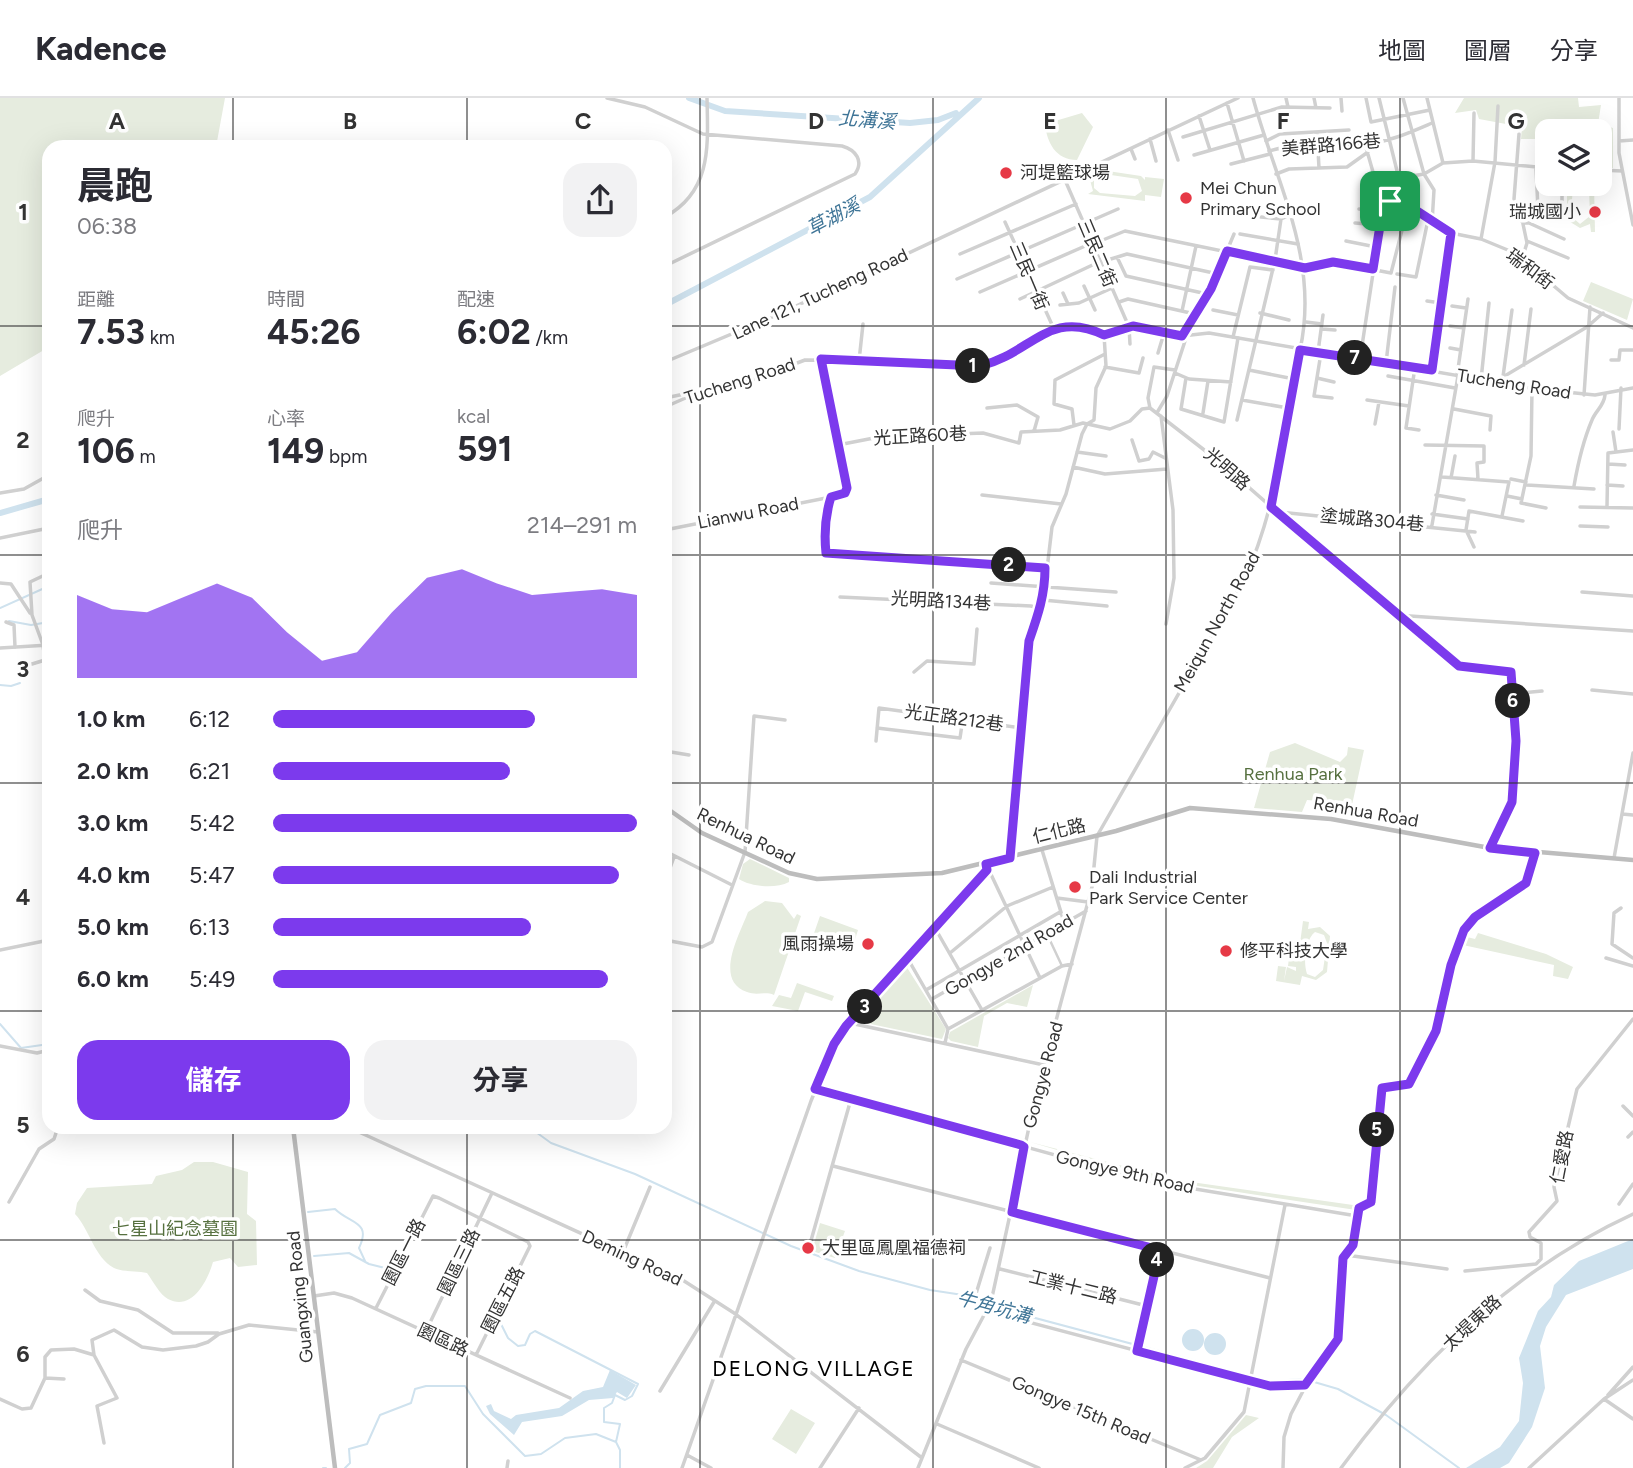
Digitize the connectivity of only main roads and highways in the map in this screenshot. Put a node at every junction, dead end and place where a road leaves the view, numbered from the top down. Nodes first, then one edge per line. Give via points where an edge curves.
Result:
1 (672, 812) edge
2 (1097, 836) joint
3 (1633, 860) edge
4 (986, 864) joint
5 (294, 1134) edge
6 (334, 1466) edge

1 - 4 main road, Renhua Road via 693,828 797,876 817,880 923,876
2 - 3 main road, Renhua Road via 1176,811 1204,808 1331,818 1490,848
2 - 4 main road, 仁化路
5 - 6 main road, Guangxing Road

